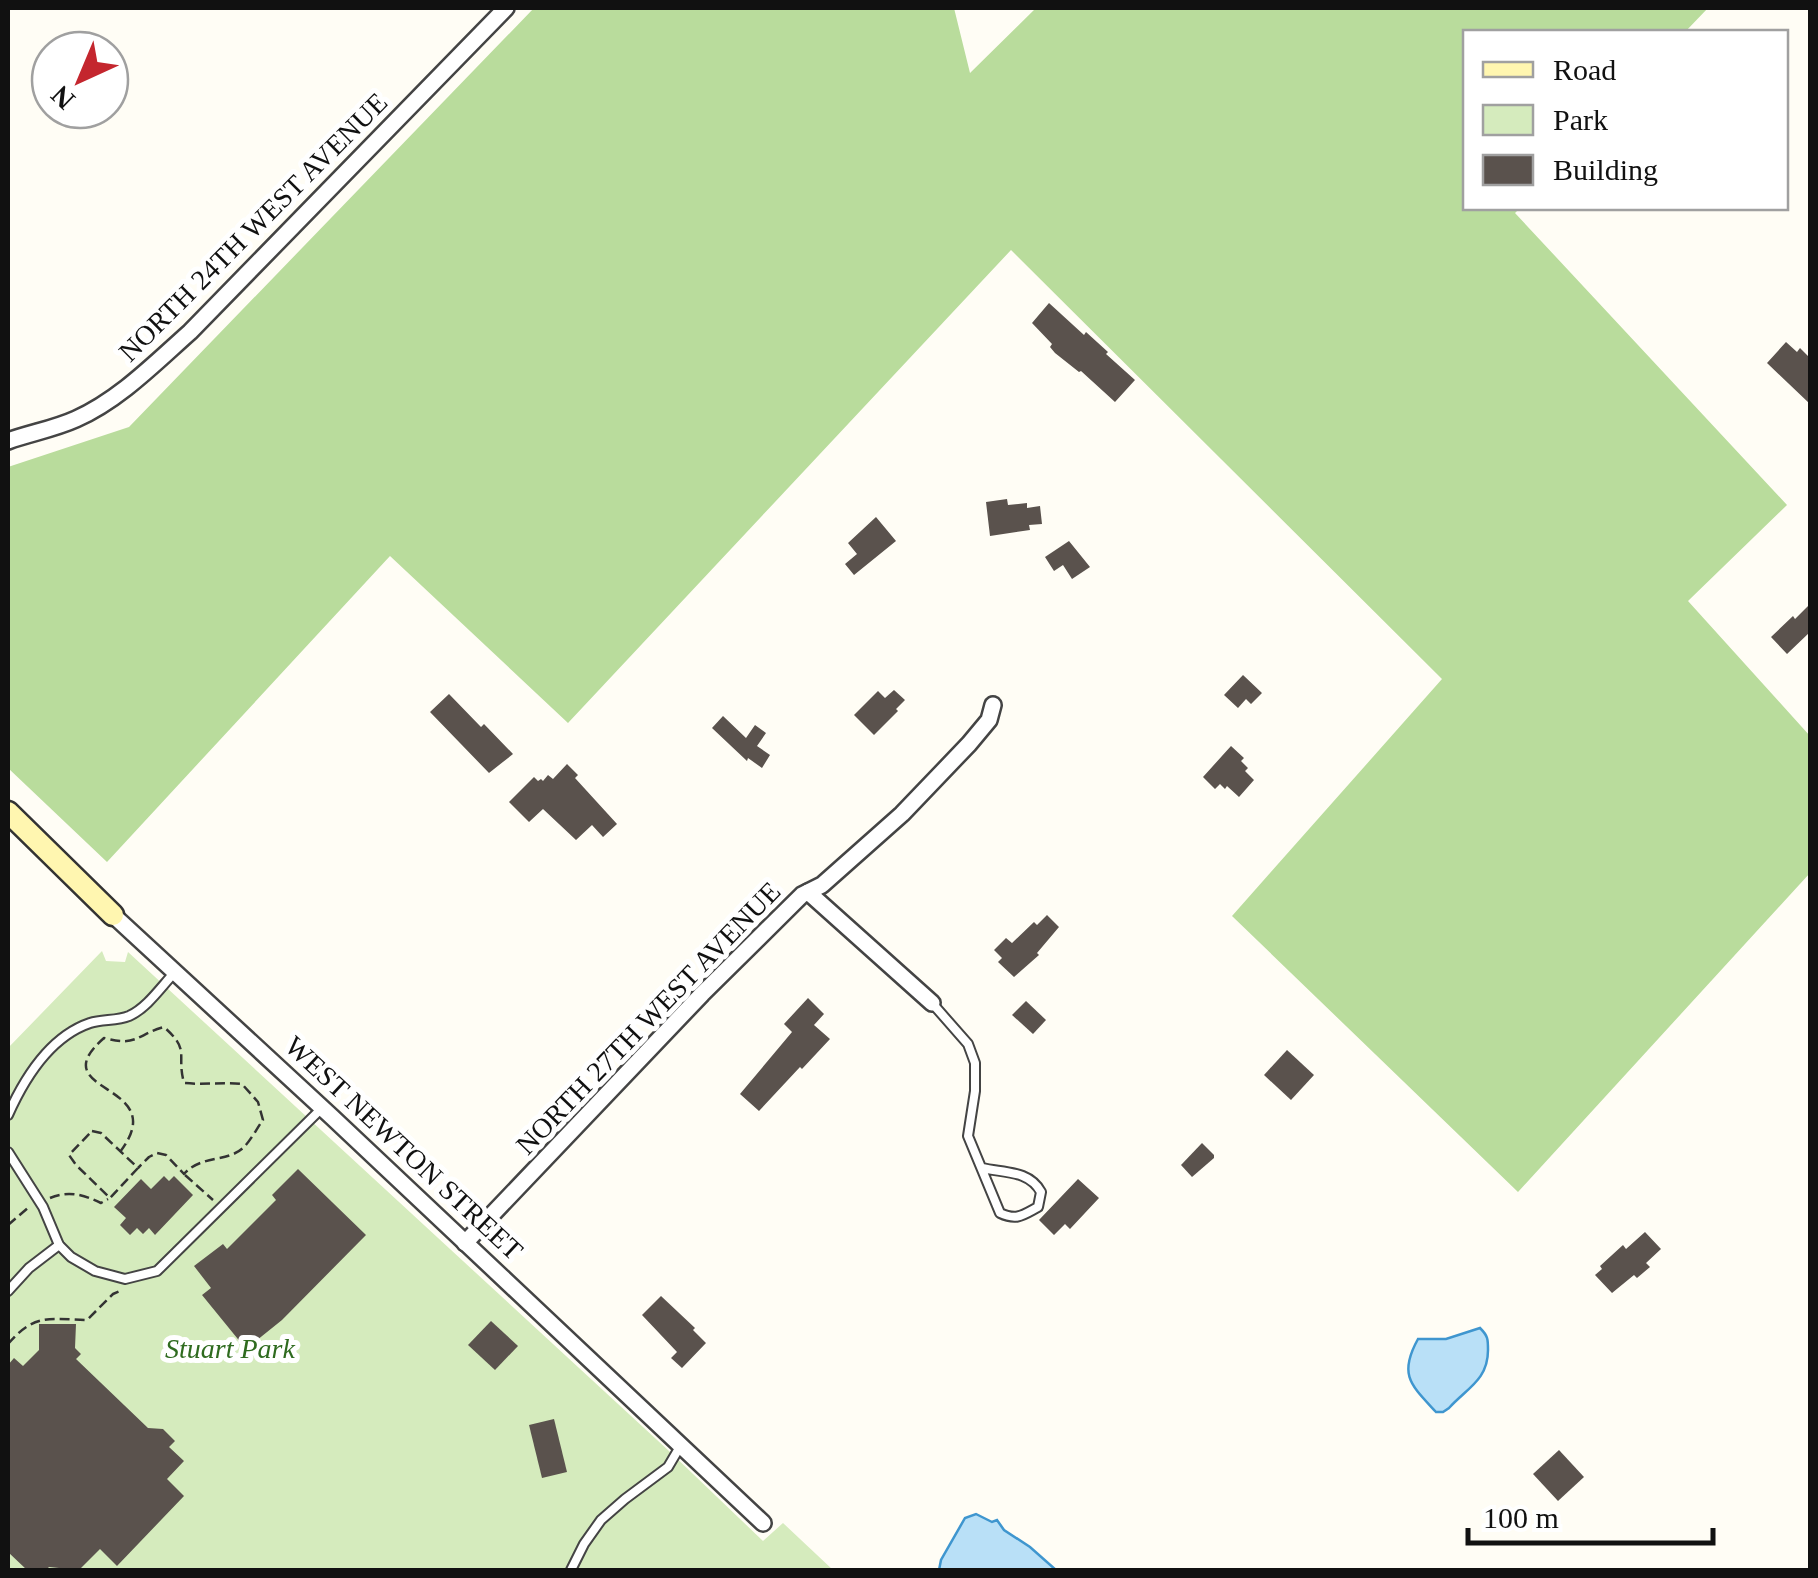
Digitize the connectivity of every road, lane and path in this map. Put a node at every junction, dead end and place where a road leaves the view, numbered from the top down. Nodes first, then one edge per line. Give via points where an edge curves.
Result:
1 (506, 8) edge
2 (8, 441) edge
3 (993, 705) dead end
4 (8, 812) edge
5 (808, 892) junction
6 (113, 914) joint
7 (176, 971) junction
8 (932, 1003) joint
9 (322, 1108) junction
10 (8, 1115) edge
11 (8, 1152) edge
12 (120, 1152) junction
13 (138, 1168) junction
14 (982, 1168) junction
15 (184, 1174) junction
16 (110, 1198) junction
17 (40, 1202) junction
18 (222, 1208) junction
19 (8, 1225) edge
20 (465, 1243) junction
21 (59, 1246) junction
22 (128, 1287) dead end
23 (8, 1292) edge
24 (8, 1344) edge
25 (681, 1445) junction
26 (763, 1523) dead end
27 (571, 1570) edge

1 - 2 street, NORTH 24TH WEST AVENUE via 144,373 74,420
3 - 5 street, NORTH 27TH WEST AVENUE via 979,732 902,814
4 - 6 street, WEST NEWTON STREET
5 - 8 street
5 - 20 street, NORTH 27TH WEST AVENUE
6 - 7 street, WEST NEWTON STREET
7 - 9 street, WEST NEWTON STREET
7 - 10 lane via 128,1017 91,1023 55,1045 26,1076
8 - 14 lane via 968,1044 975,1063 968,1136
9 - 18 lane
9 - 20 street, WEST NEWTON STREET
11 - 17 lane
12 - 13 path
12 - 15 path via 134,1126 131,1108 88,1074 87,1058 104,1038 133,1042 164,1027 178,1039 184,1083 242,1084 264,1120 243,1148 193,1164
12 - 16 path via 92,1131 69,1155
13 - 15 path via 158,1153
13 - 16 path
14 - 14 lane via 1000,1213 1011,1218 1038,1207 1042,1192 1035,1180
15 - 18 path
16 - 17 path via 102,1204 82,1194 58,1194
17 - 19 path
17 - 21 lane
18 - 21 lane via 157,1271 124,1279 95,1271
20 - 25 street, WEST NEWTON STREET
21 - 23 lane
22 - 24 path via 88,1320 37,1319
25 - 26 street, WEST NEWTON STREET
25 - 27 lane via 668,1467 600,1520

